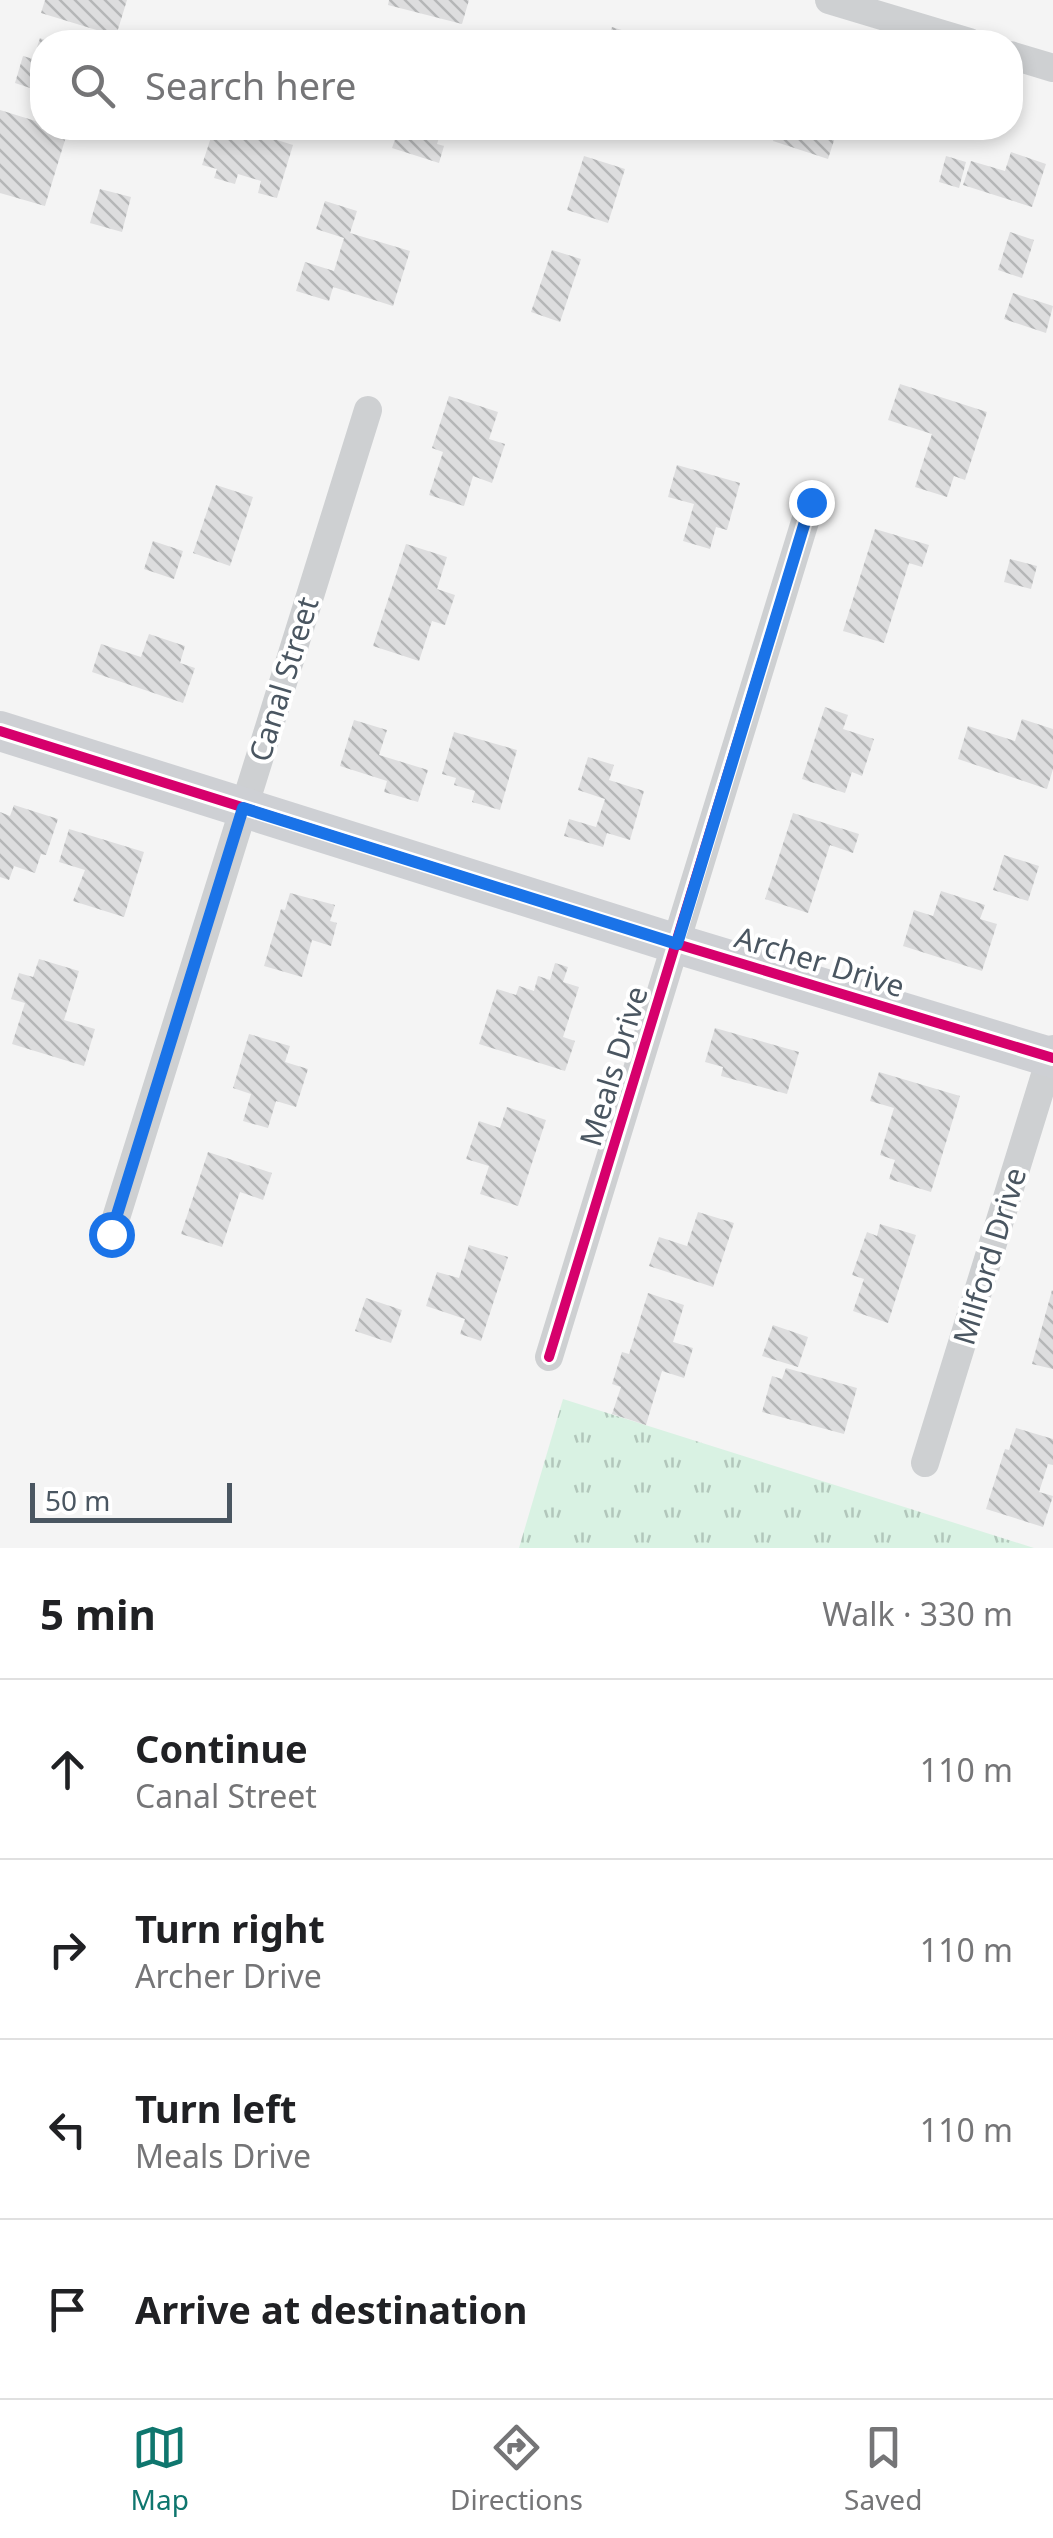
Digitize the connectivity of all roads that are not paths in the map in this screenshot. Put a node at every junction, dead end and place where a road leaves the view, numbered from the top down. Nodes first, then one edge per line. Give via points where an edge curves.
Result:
1 (828, 0) edge
2 (929, 30) edge
3 (1023, 59) edge
4 (1053, 68) edge
5 (368, 410) dead end
6 (811, 502) dead end
7 (0, 730) edge
8 (243, 808) junction
9 (677, 944) junction
10 (1052, 1054) edge
11 (111, 1234) dead end
12 (549, 1357) dead end
13 (925, 1463) dead end

1 - 2 street
3 - 4 street
5 - 8 street, Canal Street
6 - 9 street, Meals Drive
7 - 8 street, Archer Drive
8 - 9 street, Archer Drive
8 - 11 street, Canal Street
9 - 10 street, Archer Drive
9 - 12 street, Meals Drive
10 - 13 street, Milford Drive

